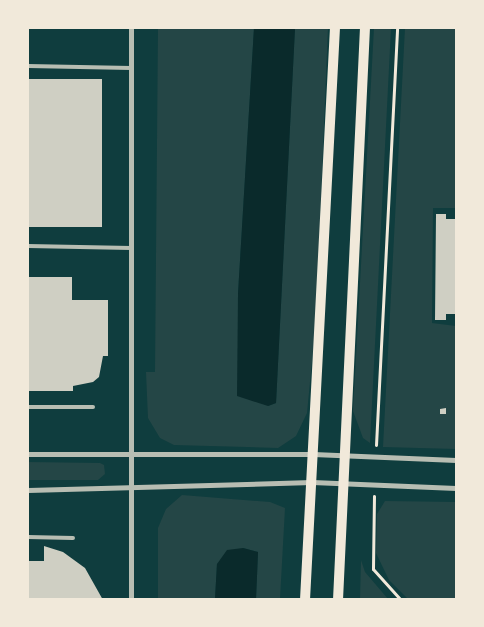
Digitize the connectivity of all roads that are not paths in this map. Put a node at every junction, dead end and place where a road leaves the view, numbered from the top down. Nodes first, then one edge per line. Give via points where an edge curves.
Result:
1 (131, 28) edge
2 (335, 28) edge
3 (365, 28) edge
4 (28, 66) edge
5 (131, 68) junction
6 (28, 246) edge
7 (131, 248) junction
8 (28, 407) edge
9 (93, 407) dead end
10 (28, 454) edge
11 (131, 454) junction
12 (313, 454) junction
13 (345, 456) junction
14 (456, 460) edge
15 (312, 482) junction
16 (344, 483) junction
17 (456, 488) edge
18 (28, 490) edge
19 (132, 490) junction
20 (28, 537) edge
21 (74, 538) dead end
22 (131, 600) edge
23 (305, 600) edge
24 (338, 600) edge

1 - 5 street
2 - 12 main road
3 - 13 main road
4 - 5 lane
5 - 7 street
6 - 7 lane
7 - 11 street
8 - 9 lane
10 - 11 street
11 - 12 street
11 - 19 street
12 - 13 street
12 - 15 main road
13 - 14 street
13 - 16 main road
15 - 16 street
15 - 19 street via 184,484
15 - 23 main road
16 - 17 street
16 - 24 main road
18 - 19 street
19 - 22 street
20 - 21 lane

